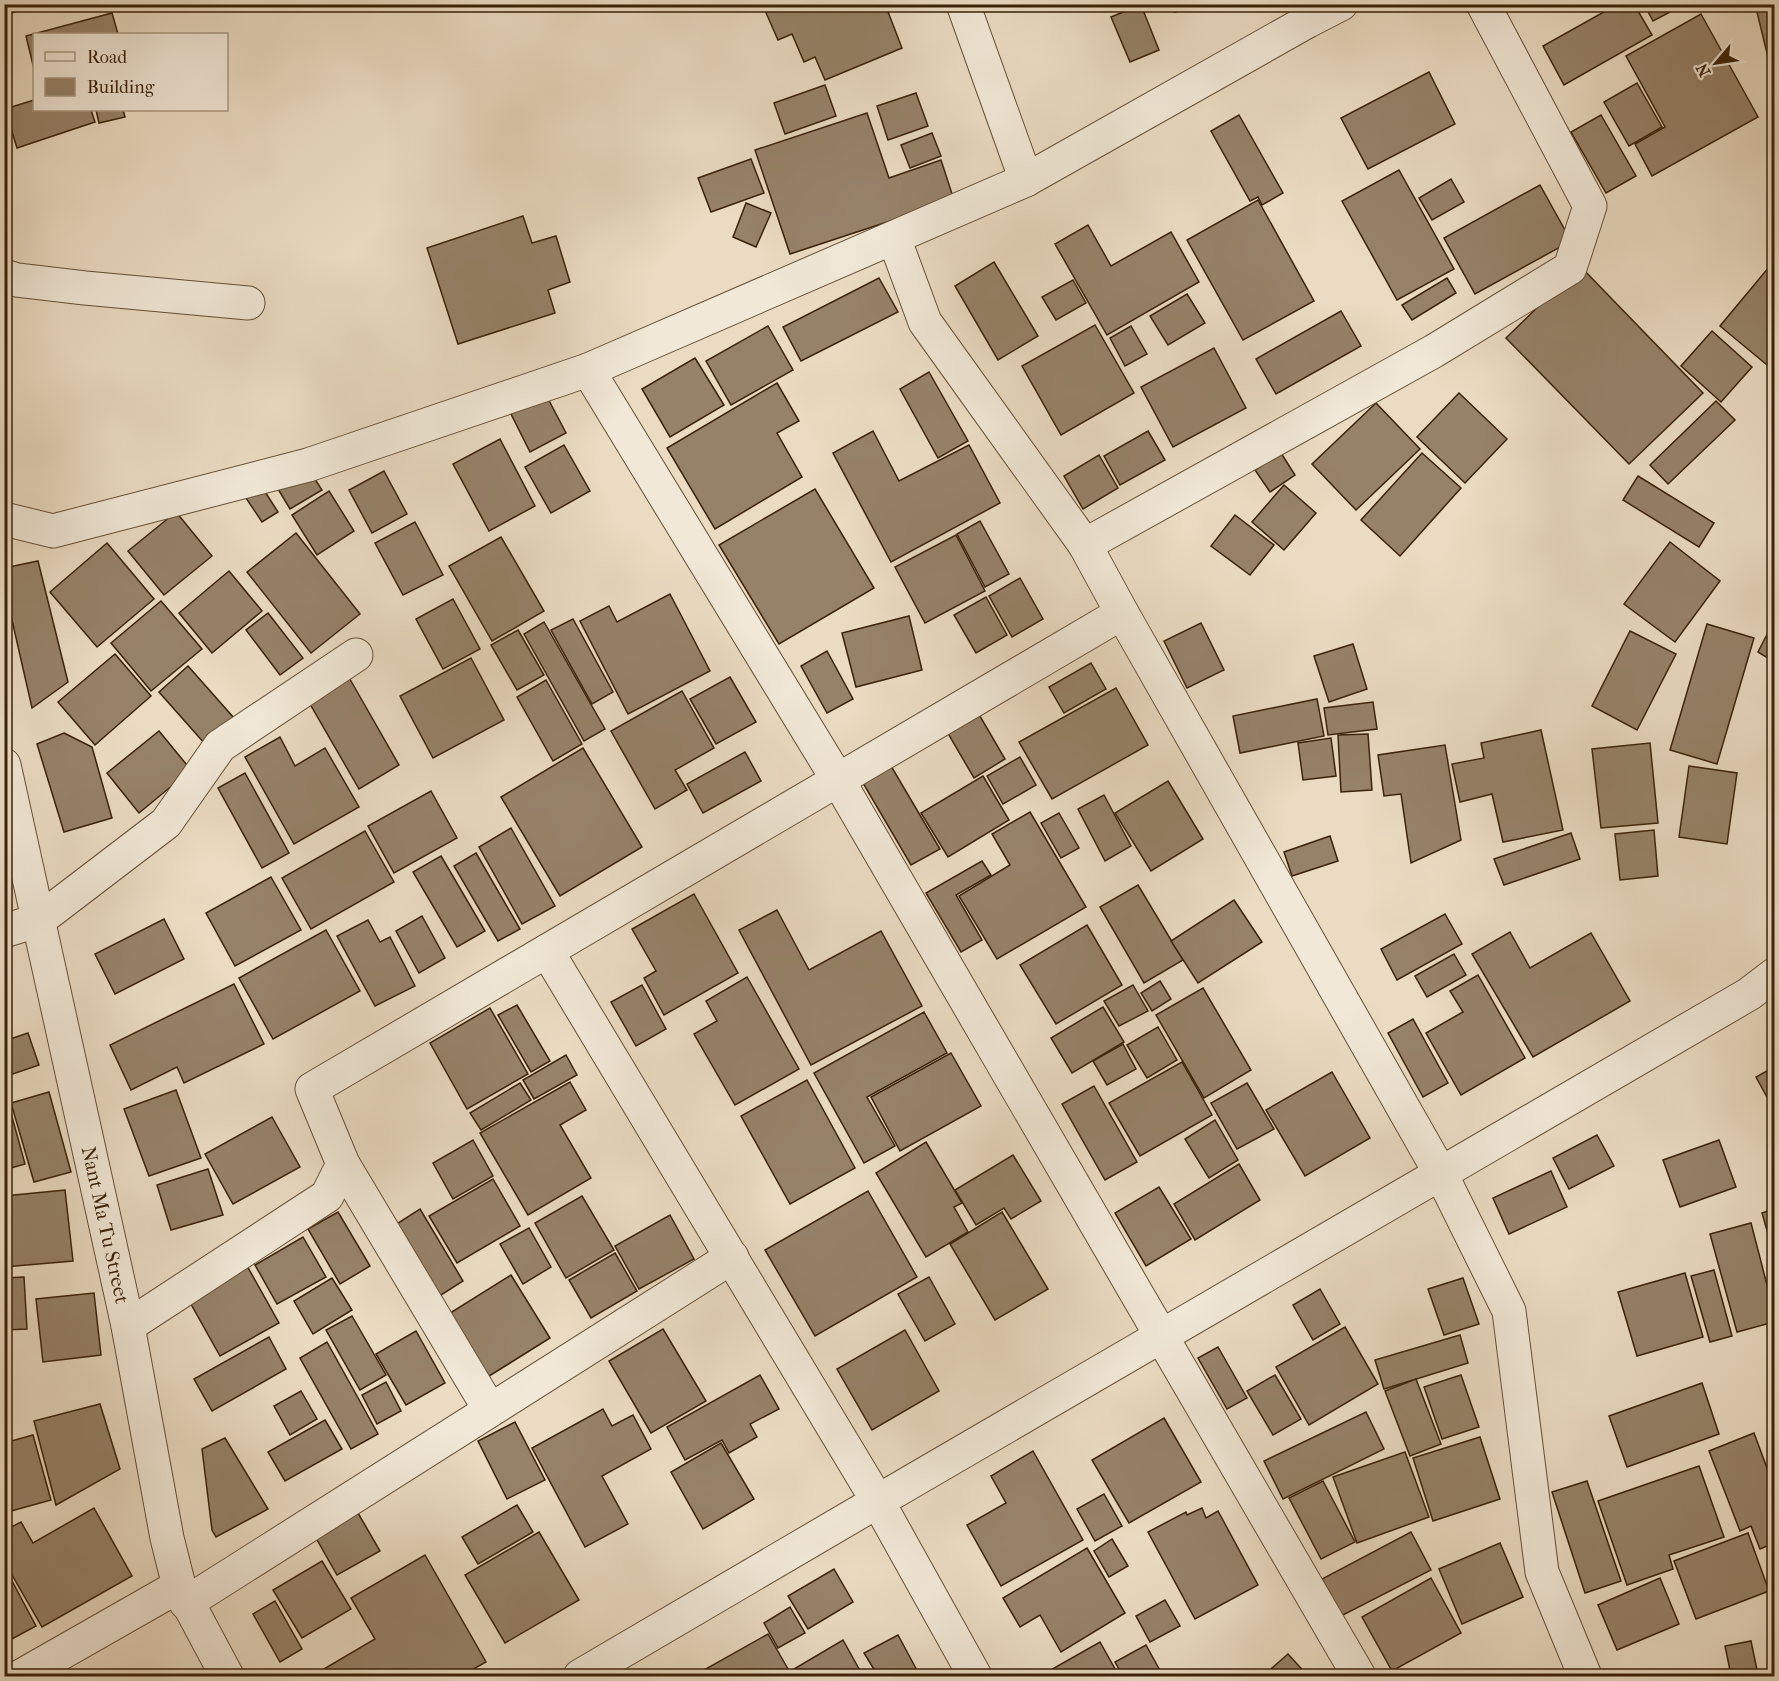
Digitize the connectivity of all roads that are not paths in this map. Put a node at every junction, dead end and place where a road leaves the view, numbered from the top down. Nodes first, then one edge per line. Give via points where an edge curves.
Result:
1 (963, 4) edge
2 (1341, 4) edge
3 (1483, 4) edge
4 (1306, 13) edge
5 (1026, 180) junction
6 (894, 238) junction
7 (4, 276) edge
8 (248, 303) dead end
9 (588, 370) junction
10 (4, 519) edge
11 (1085, 545) junction
12 (1122, 613) junction
13 (356, 655) dead end
14 (4, 765) edge
15 (838, 780) junction
16 (39, 920) junction
17 (4, 931) edge
18 (547, 951) junction
19 (1774, 975) edge
20 (343, 1164) junction
21 (1442, 1176) junction
22 (732, 1257) junction
23 (128, 1326) junction
24 (1162, 1336) junction
25 (490, 1410) junction
26 (877, 1500) junction
27 (183, 1595) junction
28 (21, 1677) edge
29 (227, 1677) edge
30 (580, 1677) edge
31 (975, 1677) edge
32 (1359, 1677) edge
33 (1585, 1677) edge

1 - 5 street
2 - 4 street
3 - 11 street via 1590,206 1570,268 1434,351
4 - 5 street
5 - 6 street
6 - 9 street
6 - 11 street via 925,322
7 - 8 street via 85,288
9 - 10 street via 308,465 53,531
9 - 15 street
11 - 12 street
12 - 15 street
12 - 21 street
13 - 16 street via 220,746 166,823
14 - 16 street, Nant Ma Tu Street
15 - 18 street
15 - 24 street
16 - 17 street
16 - 23 street, Nant Ma Tu Street
18 - 20 street via 312,1089
18 - 22 street
19 - 21 street
20 - 23 street via 327,1196
20 - 25 street
21 - 24 street
21 - 33 street via 1509,1311 1542,1572
22 - 25 street
22 - 26 street
23 - 27 street, Nant Ma Tu Street via 167,1538
24 - 26 street
24 - 32 street
25 - 27 street
26 - 30 street
26 - 31 street
27 - 28 street
27 - 29 street, Nant Ma Tu Street

